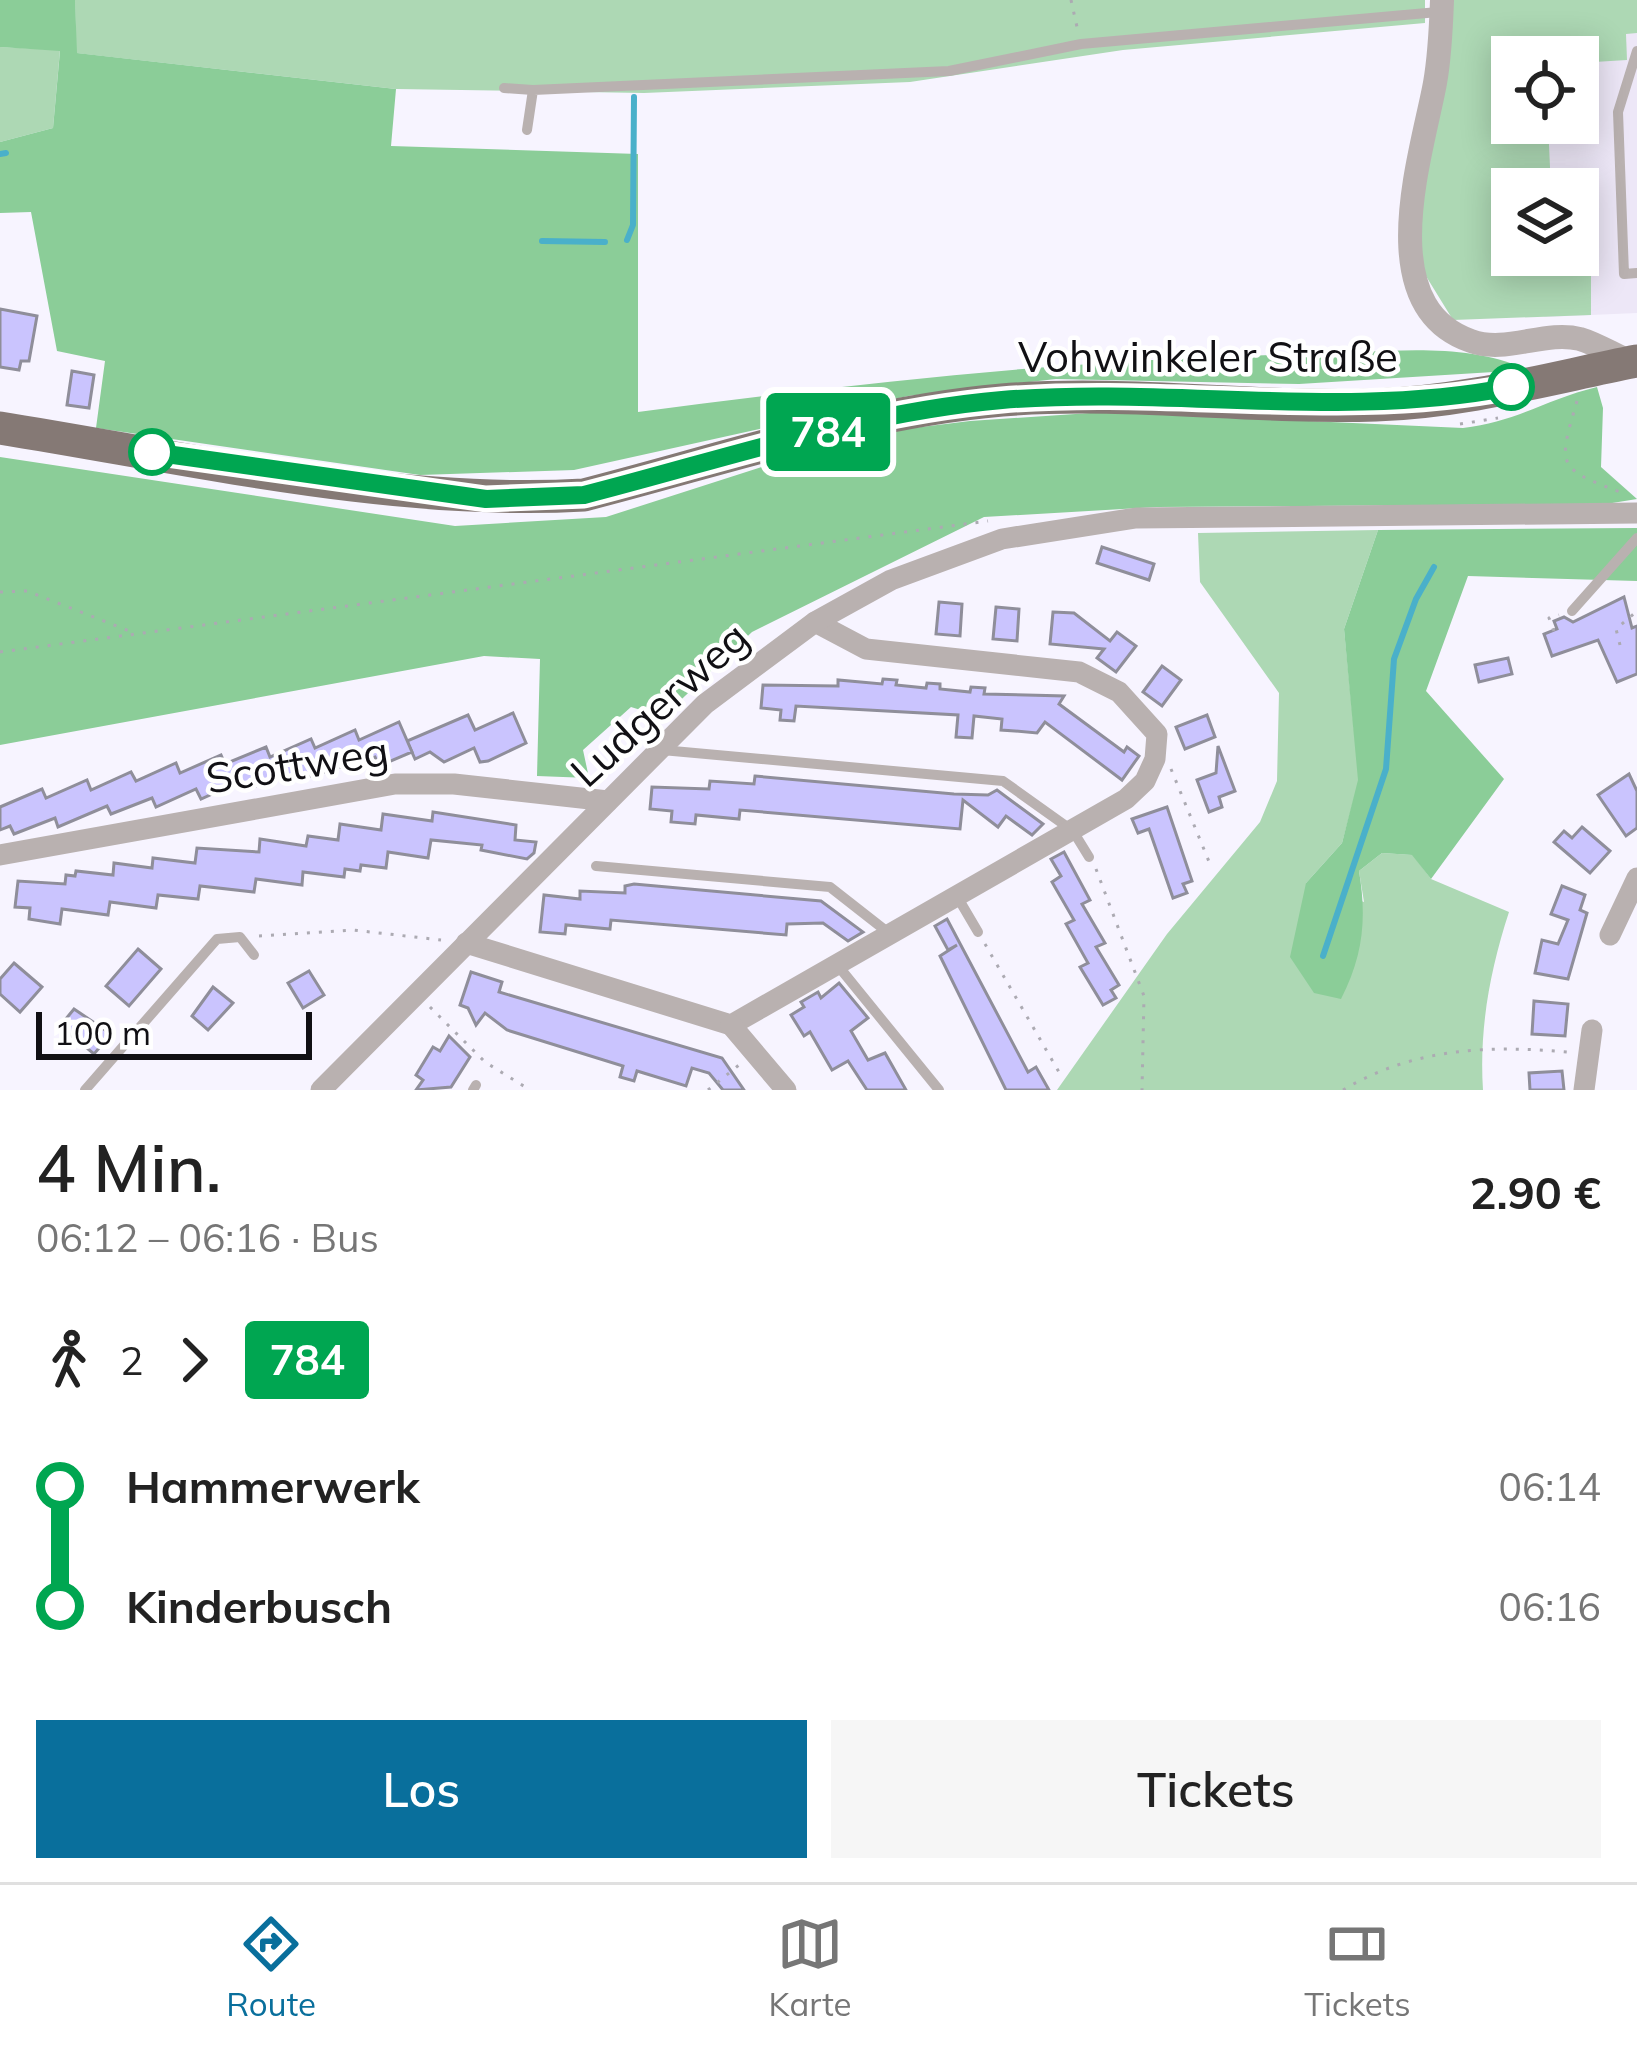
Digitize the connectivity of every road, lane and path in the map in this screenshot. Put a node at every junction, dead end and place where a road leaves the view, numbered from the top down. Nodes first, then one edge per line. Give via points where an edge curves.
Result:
1 (1071, 0) edge
2 (1442, 6) edge
3 (1081, 44) junction
4 (1637, 51) edge
5 (504, 88) dead end
6 (533, 91) junction
7 (527, 130) dead end
8 (1637, 273) edge
9 (1634, 361) edge
10 (1580, 388) dead end
11 (0, 428) edge
12 (1633, 513) edge
13 (1000, 520) dead end
14 (1637, 538) edge
15 (0, 592) edge
16 (1572, 610) dead end
17 (1637, 610) edge
18 (815, 622) junction
19 (134, 633) junction
20 (1620, 645) dead end
21 (0, 652) edge
22 (1156, 734) junction
23 (658, 750) junction
24 (608, 801) junction
25 (1073, 830) junction
26 (0, 855) edge
27 (1089, 857) joint
28 (1210, 864) dead end
29 (596, 866) dead end
30 (1637, 878) edge
31 (958, 898) junction
32 (978, 932) joint
33 (1610, 934) dead end
34 (893, 936) junction
35 (240, 938) junction
36 (466, 943) junction
37 (254, 955) dead end
38 (839, 968) junction
39 (416, 993) junction
40 (731, 1025) junction
41 (1592, 1030) dead end
42 (1587, 1054) junction
43 (727, 1074) dead end
44 (1063, 1078) dead end
45 (85, 1090) edge
46 (322, 1090) edge
47 (530, 1090) edge
48 (708, 1090) edge
49 (786, 1090) edge
50 (939, 1090) edge
51 (1142, 1090) edge
52 (1343, 1090) edge
53 (1584, 1090) edge

1 - 3 path
2 - 3 lane
2 - 9 street via 1410,211 1427,304 1474,343 1577,338
3 - 6 lane via 950,71
4 - 8 lane via 1618,112 1624,274
5 - 6 lane
6 - 7 lane
9 - 11 main road, Vohwinkeler Straße via 1376,405 1100,395 999,400 903,414 584,495 536,498 486,499 278,472
10 - 12 path via 1564,464 1628,494
12 - 18 street, Ludgerweg via 1114,520 960,553
13 - 19 path
14 - 16 lane
15 - 19 path via 26,591
17 - 20 path via 1616,628
18 - 22 street via 866,649 1079,672 1119,692
18 - 23 street, Ludgerweg
19 - 21 path
22 - 25 street via 1145,781
22 - 28 path
23 - 24 street, Ludgerweg
23 - 25 lane via 1003,781
24 - 26 street, Scottweg via 395,784
24 - 36 street, Ludgerweg
25 - 27 lane
25 - 31 street
27 - 51 path via 1144,996
29 - 34 lane via 830,887
30 - 33 street
31 - 32 lane
31 - 34 street
32 - 44 path
34 - 38 street
35 - 36 path via 353,930
35 - 37 lane
35 - 45 lane via 217,939
36 - 39 street, Ludgerweg
36 - 40 street
38 - 40 street
38 - 50 lane
39 - 46 street, Ludgerweg
39 - 47 path via 485,1062
40 - 49 street
41 - 42 street
42 - 52 path via 1486,1045 1382,1066
42 - 53 street
43 - 48 path

